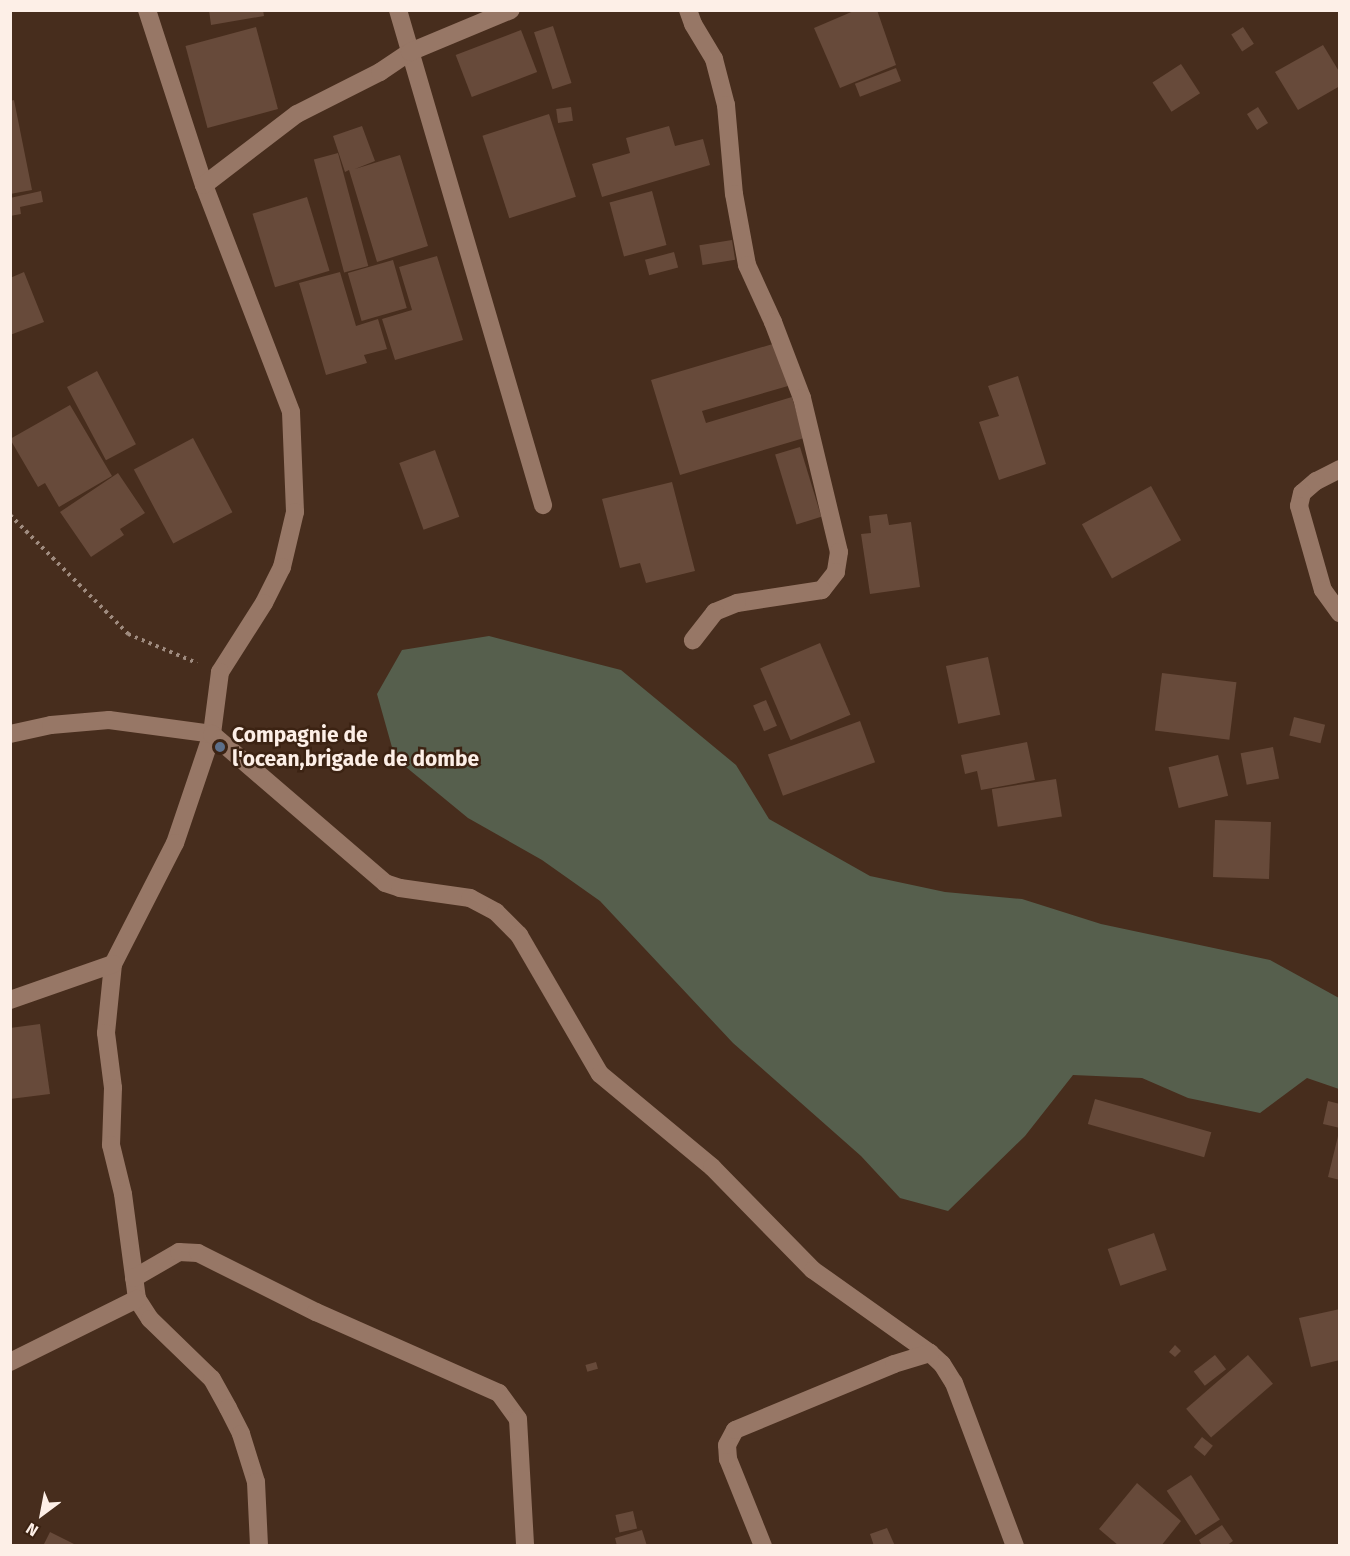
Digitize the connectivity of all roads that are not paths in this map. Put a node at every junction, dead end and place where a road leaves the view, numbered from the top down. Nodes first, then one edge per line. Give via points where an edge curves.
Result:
1 (147, 10) edge
2 (398, 10) edge
3 (511, 10) edge
4 (688, 10) edge
5 (410, 52) junction
6 (204, 185) junction
7 (1340, 469) edge
8 (543, 505) dead end
9 (1340, 613) edge
10 (693, 640) dead end
11 (10, 734) edge
12 (213, 734) junction
13 (112, 964) junction
14 (10, 1000) edge
15 (134, 1278) junction
16 (137, 1299) junction
17 (930, 1353) junction
18 (10, 1362) edge
19 (260, 1545) edge
20 (525, 1545) edge
21 (763, 1545) edge
22 (1015, 1545) edge

1 - 6 street
2 - 5 street
3 - 5 street
4 - 10 street via 714,59 726,105 734,194 747,265 802,398 839,552 836,572 822,590 737,603 715,612
5 - 6 street via 380,72 297,114
5 - 8 street
6 - 12 street via 291,412 295,512 282,567 220,672
7 - 9 street via 1302,493 1299,506 1323,591
11 - 12 street via 51,724 109,720
12 - 13 street via 175,843
12 - 17 street via 385,883 470,898 496,912 519,935 600,1074 712,1167 813,1270
13 - 14 street
13 - 15 street via 106,1033 113,1089 111,1145 123,1194
15 - 16 street
15 - 20 street via 178,1252 198,1253 316,1312 499,1392 518,1419
16 - 18 street
16 - 19 street via 150,1319 212,1380 228,1408 256,1482
17 - 21 street via 735,1430 727,1445 728,1460
17 - 22 street via 954,1383

